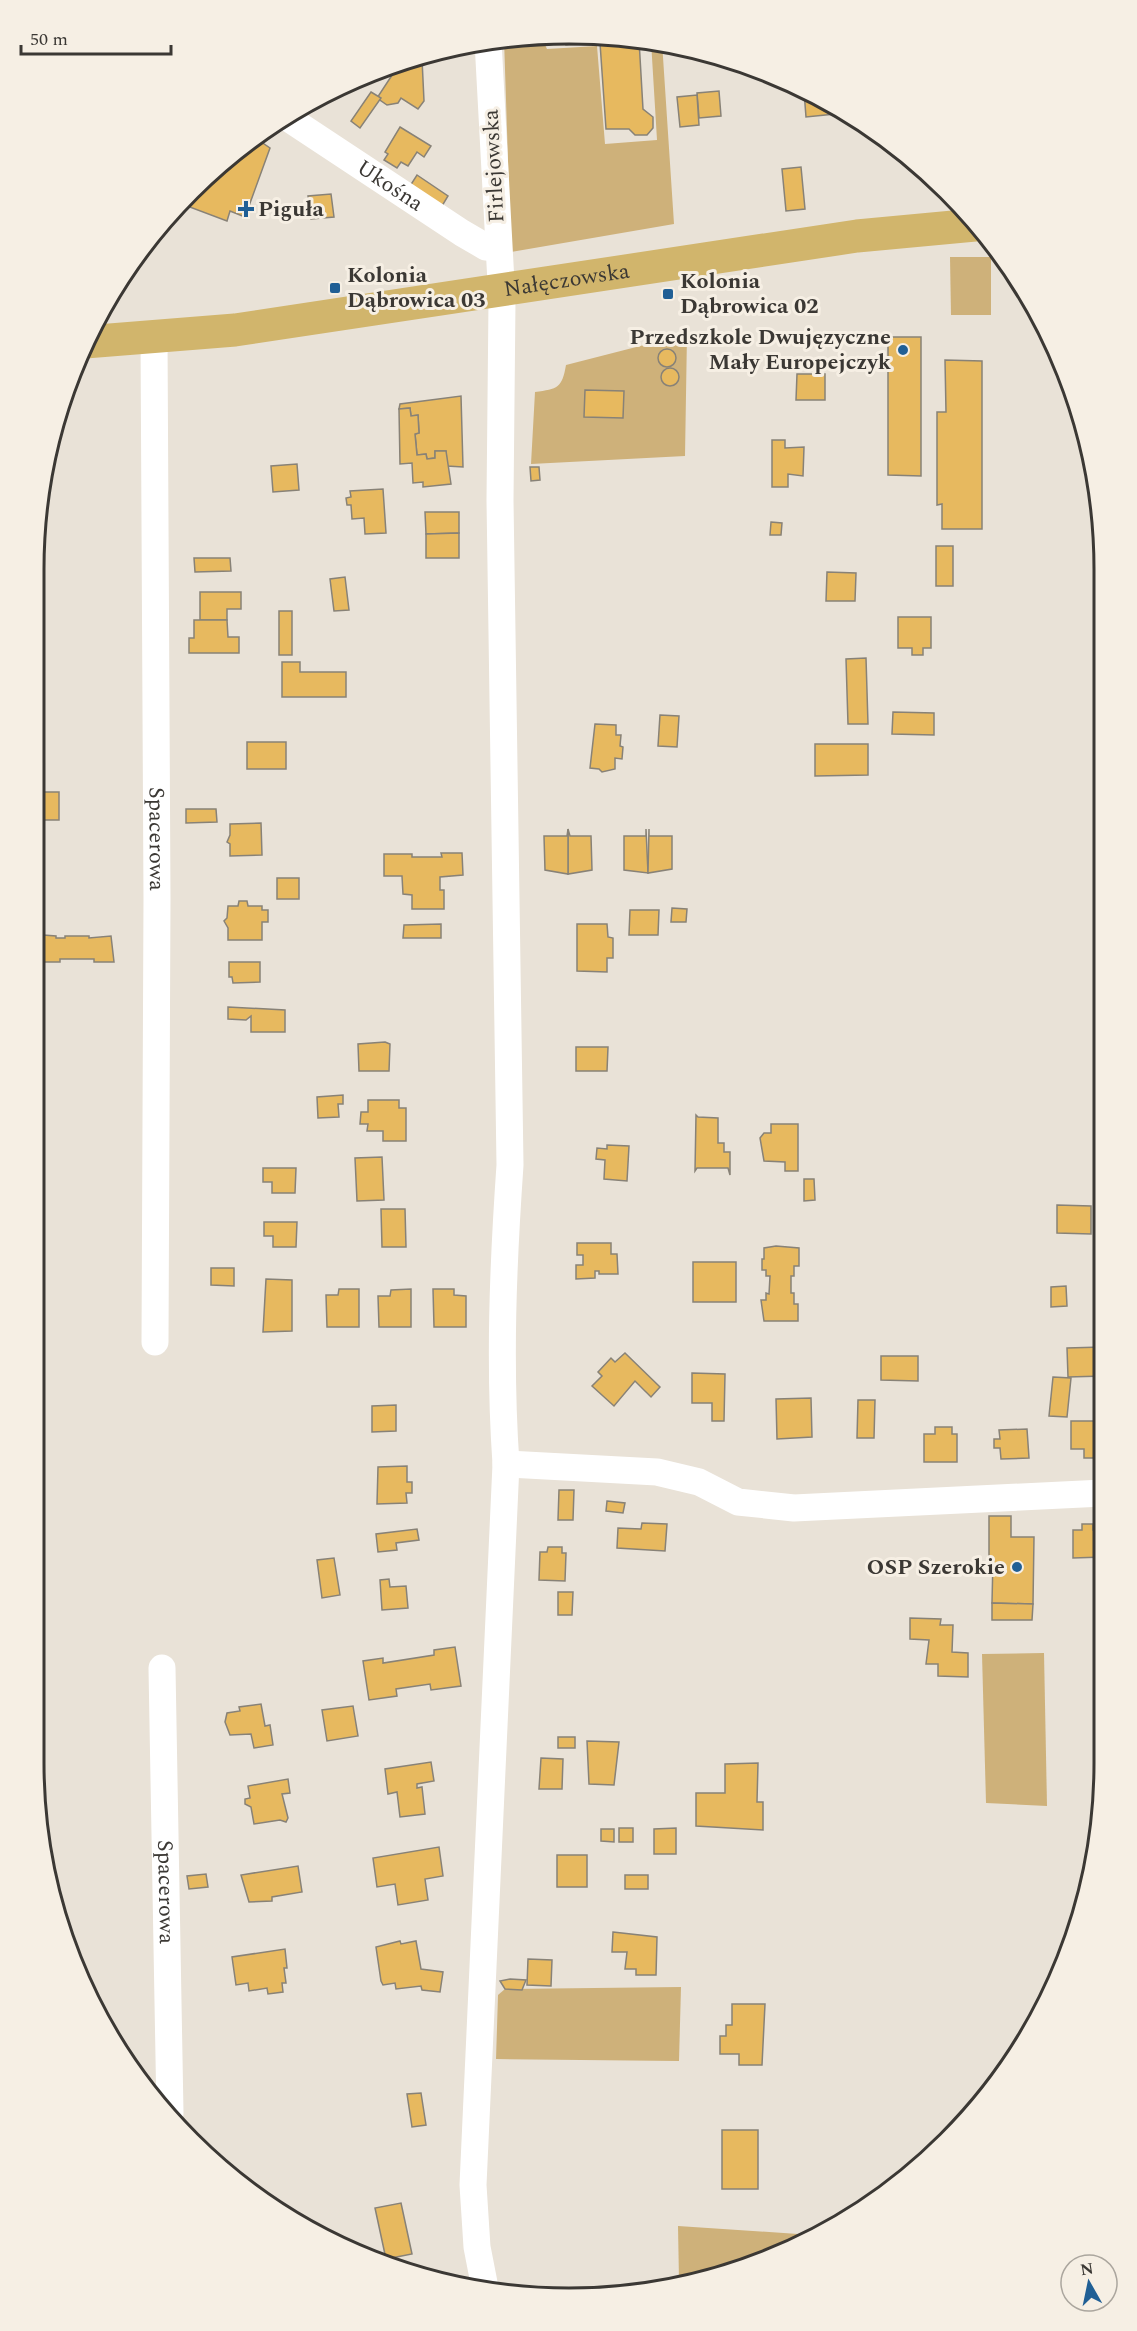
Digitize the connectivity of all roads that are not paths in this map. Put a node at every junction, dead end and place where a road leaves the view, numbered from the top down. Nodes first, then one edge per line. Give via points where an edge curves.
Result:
1 (488, 50) edge
2 (294, 122) edge
3 (966, 226) edge
4 (498, 248) junction
5 (501, 290) junction
6 (154, 338) junction
7 (95, 341) edge
8 (155, 1342) dead end
9 (506, 1464) junction
10 (1094, 1493) edge
11 (162, 1668) dead end
12 (170, 2104) edge
13 (483, 2280) edge

1 - 4 street, Firlejowska
2 - 4 street, Ukośna via 462,233 486,247
3 - 5 main road, Nałęczowska via 857,236
4 - 5 street, Firlejowska
5 - 6 main road, Nałęczowska via 269,326
5 - 9 street, Firlejowska via 502,709 510,1165 502,1313
6 - 7 main road, Nałęczowska
6 - 8 street, Spacerowa
9 - 10 street via 657,1472 699,1482 738,1502 794,1508
9 - 13 street, Firlejowska via 473,2185
11 - 12 street, Spacerowa

